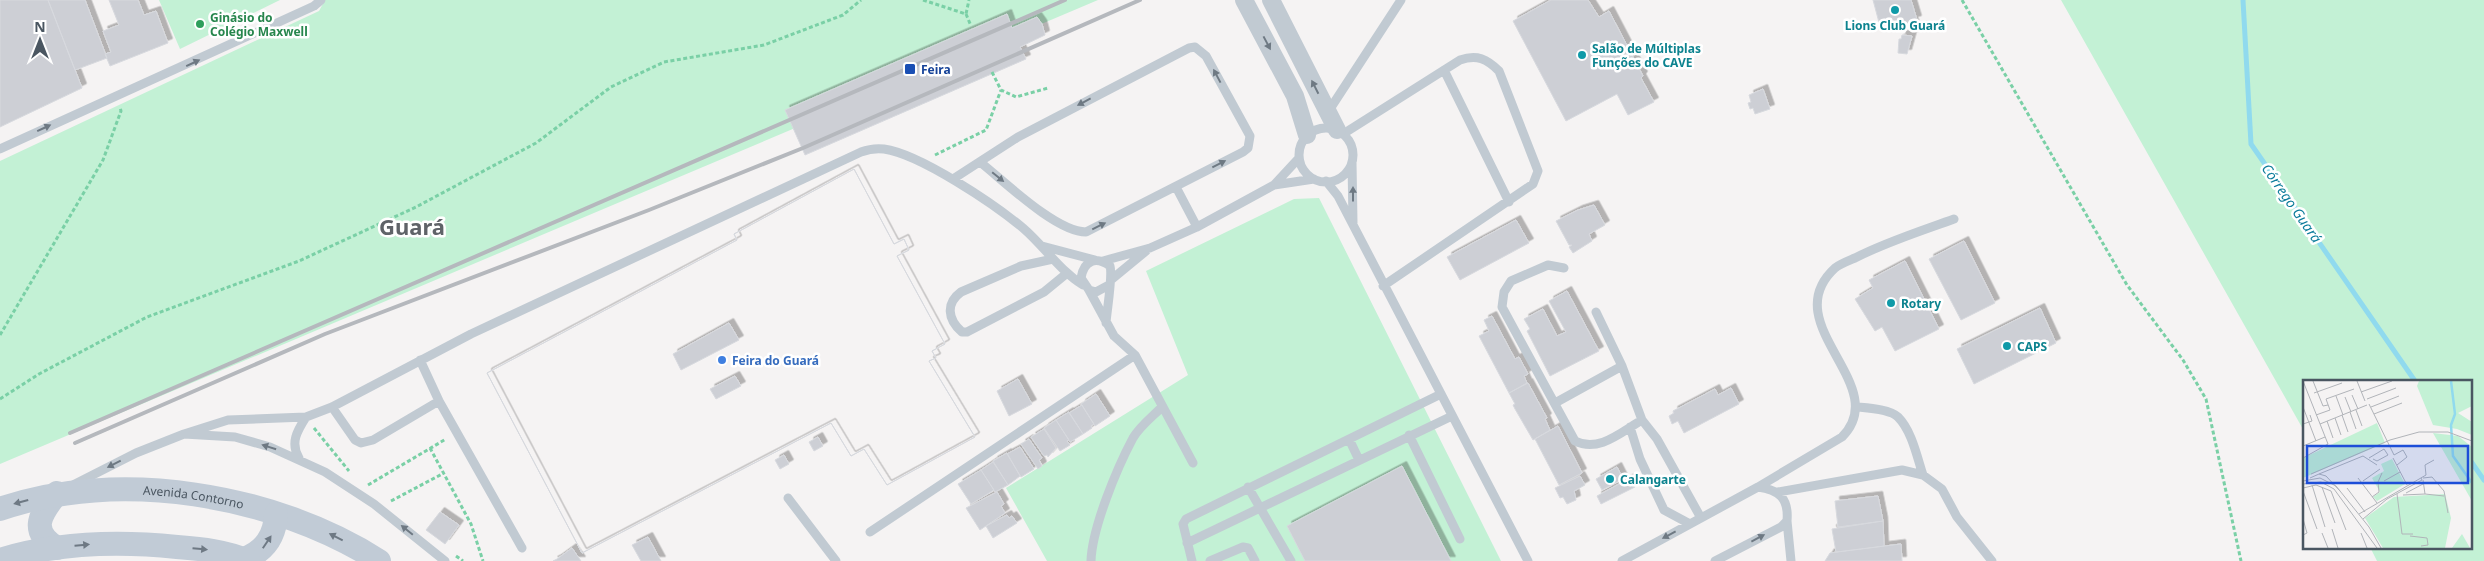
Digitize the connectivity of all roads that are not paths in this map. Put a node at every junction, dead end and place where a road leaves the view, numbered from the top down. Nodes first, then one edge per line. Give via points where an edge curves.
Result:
1 (321, 0) edge
2 (1244, 0) edge
3 (1271, 0) edge
4 (1401, 0) edge
5 (1444, 70) junction
6 (1328, 112) junction
7 (1340, 132) junction
8 (1308, 135) junction
9 (0, 149) edge
10 (1299, 158) junction
11 (980, 162) junction
12 (1352, 162) junction
13 (952, 179) junction
14 (1314, 179) junction
15 (1326, 182) junction
16 (1274, 185) junction
17 (1176, 187) junction
18 (1509, 202) junction
19 (1954, 219) dead end
20 (1353, 226) junction
21 (1197, 227) junction
22 (1042, 246) junction
23 (1150, 248) junction
24 (1053, 259) junction
25 (1099, 260) junction
26 (1564, 268) dead end
27 (1066, 274) junction
28 (1110, 282) junction
29 (1383, 286) junction
30 (1086, 287) junction
31 (1596, 312) dead end
32 (1106, 324) junction
33 (1135, 355) junction
34 (420, 360) junction
35 (1622, 366) junction
36 (1441, 394) junction
37 (439, 401) junction
38 (1555, 404) junction
39 (1162, 407) junction
40 (1857, 407) junction
41 (332, 408) junction
42 (1452, 416) junction
43 (306, 417) junction
44 (1642, 420) junction
45 (1630, 427) junction
46 (184, 434) junction
47 (1409, 434) junction
48 (1350, 441) junction
49 (299, 458) junction
50 (1359, 460) junction
51 (1193, 463) dead end
52 (1924, 475) junction
53 (1248, 487) junction
54 (1758, 487) junction
55 (1778, 492) junction
56 (57, 493) junction
57 (788, 498) dead end
58 (1260, 507) junction
59 (0, 509) edge
60 (276, 514) junction
61 (1701, 518) junction
62 (1787, 520) junction
63 (1690, 524) junction
64 (870, 532) dead end
65 (1460, 539) dead end
66 (1187, 543) junction
67 (57, 548) junction
68 (522, 548) dead end
69 (155, 553) edge
70 (0, 560) edge
71 (246, 560) edge
72 (379, 561) edge
73 (445, 561) edge
74 (836, 561) edge
75 (1090, 561) edge
76 (1192, 561) edge
77 (1210, 561) edge
78 (1254, 561) edge
79 (1291, 561) edge
80 (1528, 561) edge
81 (1622, 561) edge
82 (1715, 561) edge
83 (1792, 561) edge
84 (1992, 561) edge

9 -> 1 lane via 116,98
2 -> 8 street via 1295,96
6 -> 3 street
4 - 6 lane
5 - 7 lane
5 - 18 lane
5 - 18 lane via 1470,56 1489,61 1499,71 1538,171 1534,184
6 - 7 street
7 - 8 lane via 1327,128
7 - 12 lane via 1351,146
8 - 10 lane via 1300,145
10 - 14 lane via 1303,169
10 - 16 lane
11 - 13 lane
11 -> 17 lane via 1054,221 1081,232
17 -> 11 lane via 1243,152 1250,143 1250,136 1206,56 1195,47 1172,55 1018,137
12 - 15 lane via 1337,179
20 -> 12 lane
13 - 22 lane via 1022,227
13 - 34 lane via 894,151 862,152
14 - 15 lane
14 - 16 lane
15 - 20 lane via 1338,196
16 - 21 lane
17 - 21 lane
18 - 29 lane
19 - 40 lane via 1870,250 1836,267 1822,283 1817,298 1817,315 1855,394
20 - 29 lane
21 - 23 lane
22 - 24 lane
22 - 25 lane
23 - 25 lane
23 - 28 lane
24 - 27 lane
24 - 27 lane via 1021,266 961,292 950,304 950,313 957,328 967,332 1044,292
25 - 28 lane via 1110,266
25 - 30 lane via 1088,262 1082,268 1081,278
26 - 38 lane via 1548,265 1511,281 1504,292 1502,307
27 - 30 lane
28 - 30 lane via 1096,292
28 - 32 lane
29 - 36 lane
30 - 32 lane
31 - 35 lane
32 - 33 lane
33 - 39 lane
33 - 64 lane
34 - 37 lane
34 - 41 lane
35 - 38 lane
35 - 44 lane
36 - 42 lane
36 - 48 lane
37 - 41 lane via 361,444
37 - 68 lane
38 - 45 lane via 1575,441 1582,445 1601,444
39 - 51 lane
39 - 75 lane via 1134,438 1122,462 1095,535
40 - 52 lane via 1898,416
40 - 54 lane via 1851,428 1842,436
41 - 43 lane
42 - 47 lane
42 - 80 lane
43 - 46 lane via 228,420
43 - 49 lane via 294,441 294,450
44 - 45 lane
44 - 61 lane via 1657,439
45 - 63 lane via 1640,459 1664,510
49 -> 46 lane via 235,437
46 -> 56 lane via 136,453
47 - 50 lane
47 - 65 lane
48 - 50 lane
48 - 53 lane
73 -> 49 lane via 374,504
50 - 58 lane
52 - 55 lane via 1902,470
52 - 84 lane via 1942,490 1957,517
53 - 58 lane
53 - 66 lane via 1184,521
54 - 55 lane
54 - 61 lane
55 - 62 lane via 1786,503
56 -> 59 main road, Avenida Contorno
56 - 60 main road, Avenida Contorno via 156,491 206,496
56 - 67 main road via 42,512 39,522 41,533
57 - 74 lane
58 - 66 lane
58 - 79 lane
71 -> 60 main road via 268,542
72 -> 60 main road, Avenida Contorno via 330,534
61 - 63 lane
82 -> 62 lane
62 - 83 lane
63 -> 81 lane
66 - 76 lane
67 -> 69 main road via 112,542
67 - 70 main road
69 -> 71 main road via 216,550
77 - 78 lane via 1243,547 1248,548

